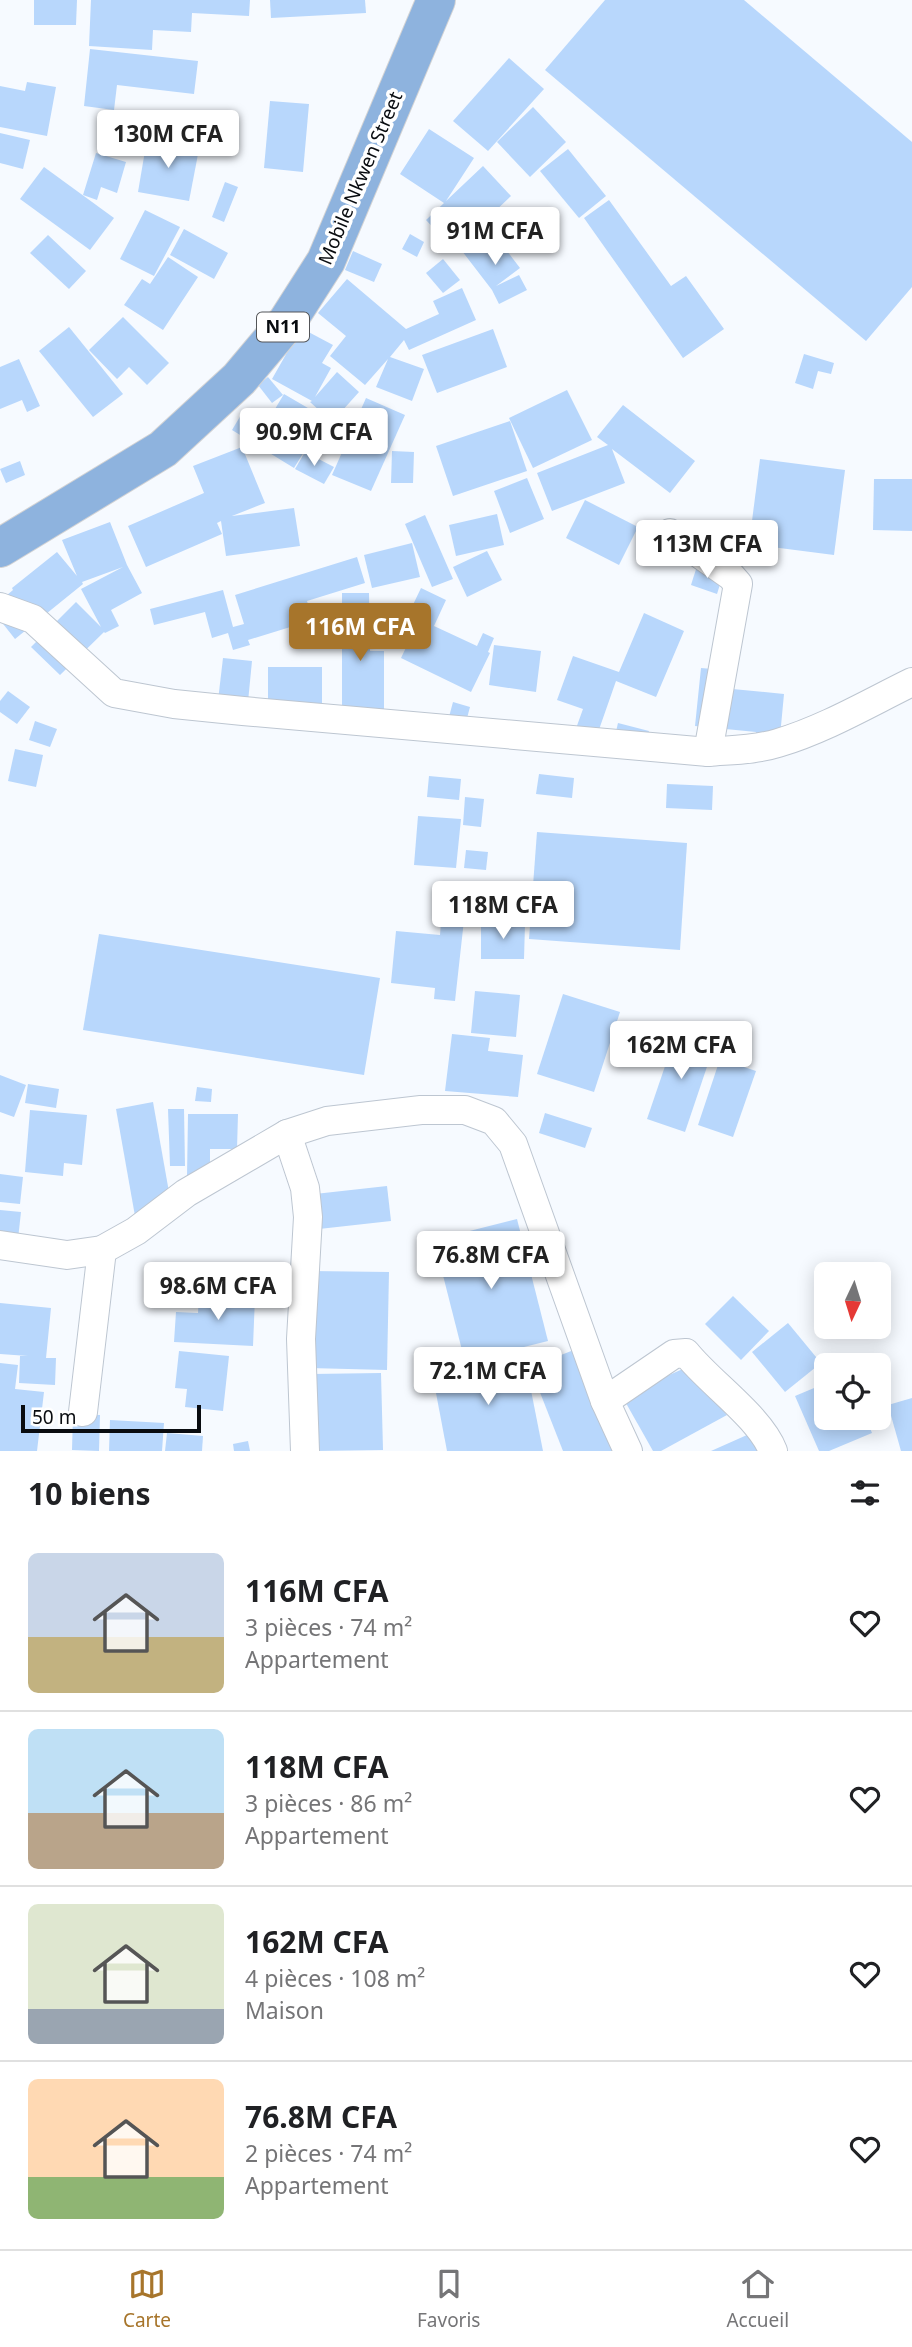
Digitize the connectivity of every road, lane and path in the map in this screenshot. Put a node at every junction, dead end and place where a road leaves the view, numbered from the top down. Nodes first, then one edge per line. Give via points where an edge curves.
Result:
1 (436, 0) edge
2 (670, 533) dead end
3 (0, 548) edge
4 (0, 607) edge
5 (912, 682) edge
6 (708, 752) junction
7 (287, 1134) junction
8 (0, 1245) edge
9 (102, 1250) junction
10 (605, 1401) junction
11 (83, 1412) dead end
12 (305, 1451) edge
13 (628, 1451) edge
14 (773, 1451) edge

1 - 3 highway, Mobile Nkwen Street / N11 via 326,261 287,322 239,379 163,449
2 - 6 street via 738,584
4 - 6 street via 33,619 114,693 243,711
5 - 6 street via 778,743
7 - 9 street
7 - 10 street via 327,1121 421,1110 465,1110 494,1121 513,1144
7 - 12 street via 305,1188 308,1217 301,1339
8 - 9 street via 67,1255
9 - 11 street
10 - 13 street
10 - 14 street via 674,1354 686,1353 747,1415

